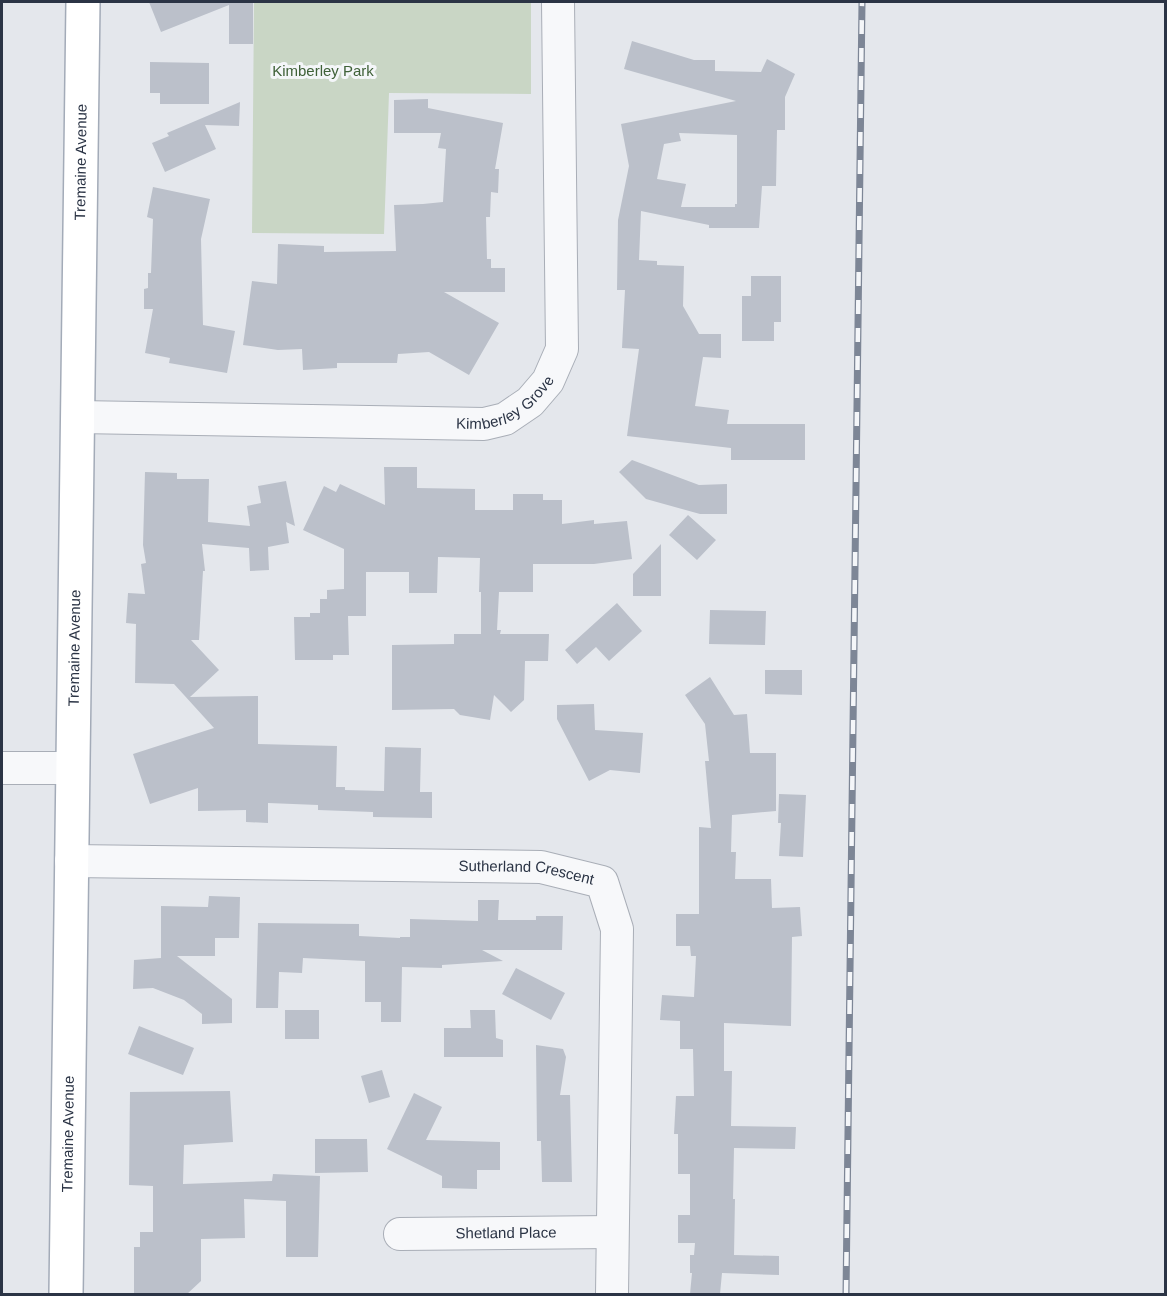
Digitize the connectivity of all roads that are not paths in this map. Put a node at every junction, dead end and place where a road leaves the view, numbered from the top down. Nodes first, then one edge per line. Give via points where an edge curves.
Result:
1 (83, 2) edge
2 (558, 2) edge
3 (78, 417) junction
4 (2, 768) edge
5 (73, 768) junction
6 (70, 861) junction
7 (612, 1232) junction
8 (400, 1234) dead end
9 (66, 1294) edge
10 (612, 1294) edge

1 - 3 main road, Tremaine Avenue
2 - 3 street, Kimberley Grove via 562,349 548,381 530,402 505,419 484,424
3 - 5 main road, Tremaine Avenue
4 - 5 street
5 - 6 main road, Tremaine Avenue
6 - 7 street, Sutherland Crescent via 541,867 602,882 617,929
6 - 9 main road, Tremaine Avenue
7 - 8 street, Shetland Place
7 - 10 street, Sutherland Crescent

